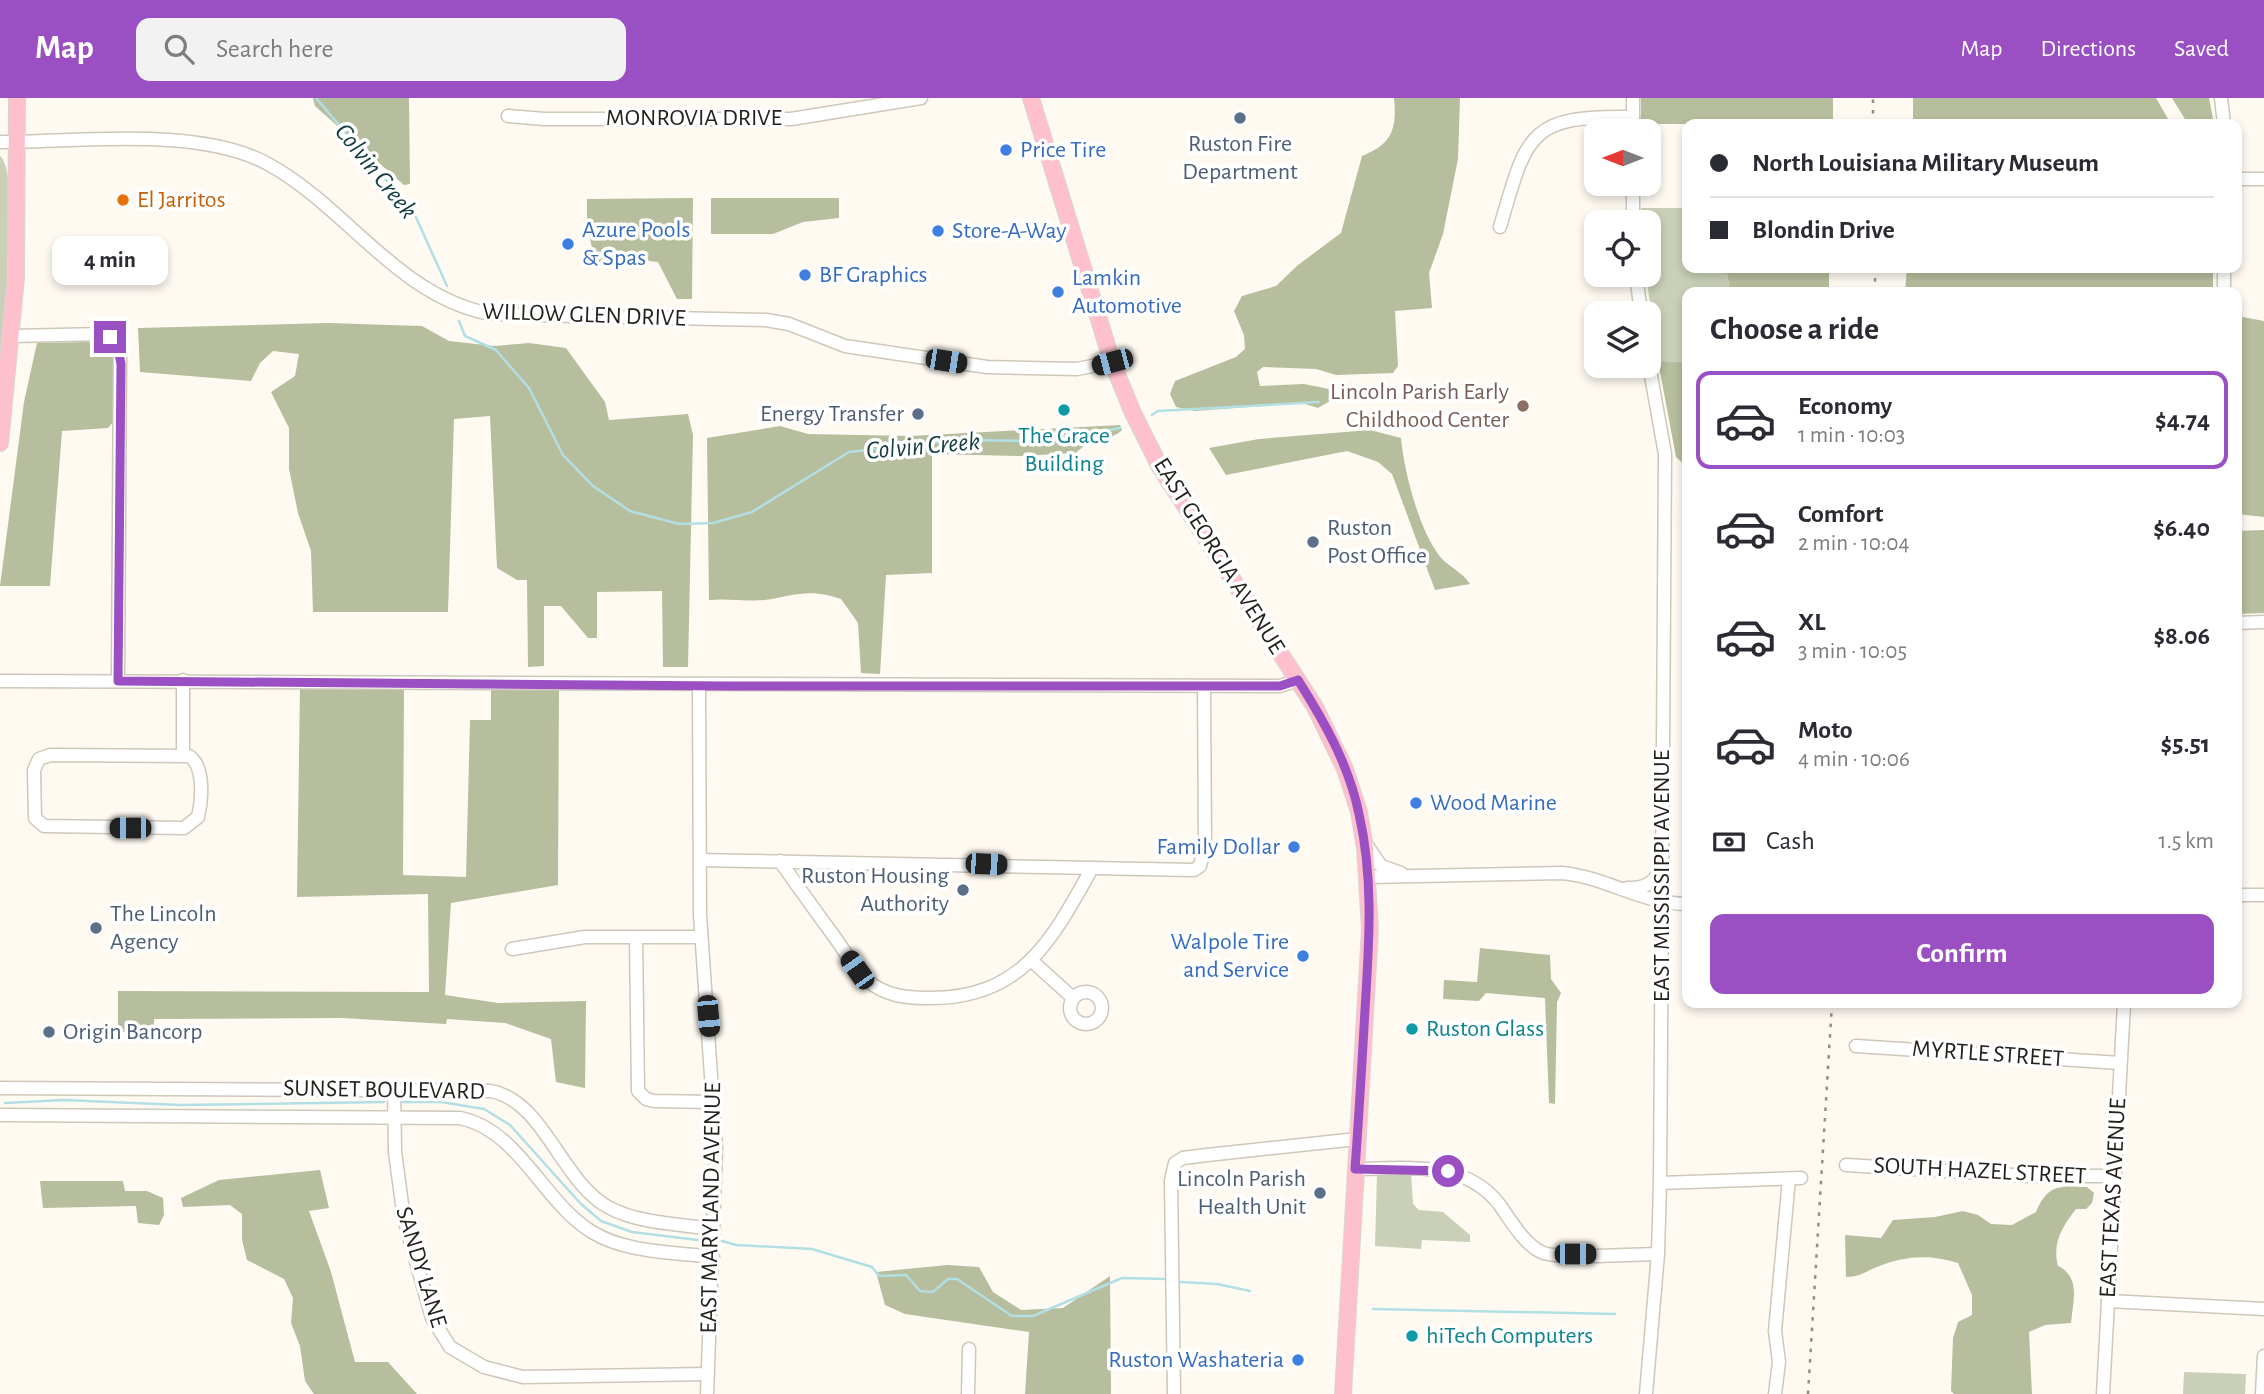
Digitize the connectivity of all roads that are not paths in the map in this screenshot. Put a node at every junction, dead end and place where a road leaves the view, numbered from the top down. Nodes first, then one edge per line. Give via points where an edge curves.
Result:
1 (17, 98) edge
2 (921, 98) edge
3 (1031, 98) edge
4 (1633, 98) edge
5 (2221, 98) edge
6 (508, 116) dead end
7 (1633, 117) joint
8 (2223, 119) edge
9 (0, 142) edge
10 (18, 142) junction
11 (2242, 179) edge
12 (2264, 179) edge
13 (1500, 227) dead end
14 (12, 336) junction
15 (1112, 362) junction
16 (1651, 378) edge
17 (0, 443) edge
18 (2264, 622) edge
19 (2242, 623) edge
20 (183, 680) junction
21 (1298, 680) junction
22 (0, 681) edge
23 (118, 681) junction
24 (699, 686) junction
25 (1204, 686) junction
26 (183, 755) junction
27 (1363, 834) junction
28 (1662, 859) junction
29 (700, 860) junction
30 (780, 861) junction
31 (1091, 868) junction
32 (1426, 876) junction
33 (1369, 877) junction
34 (1621, 888) junction
35 (2242, 895) edge
36 (2264, 895) edge
37 (1662, 904) junction
38 (1682, 904) edge
39 (636, 937) junction
40 (701, 937) junction
41 (512, 949) dead end
42 (1032, 961) junction
43 (1073, 998) dead end
44 (2124, 1008) edge
45 (1856, 1046) dead end
46 (2120, 1063) junction
47 (0, 1088) edge
48 (394, 1088) junction
49 (714, 1102) junction
50 (0, 1115) edge
51 (395, 1117) junction
52 (1357, 1139) junction
53 (1846, 1165) dead end
54 (1355, 1169) junction
55 (2114, 1177) junction
56 (1660, 1183) junction
57 (714, 1229) junction
58 (1658, 1254) junction
59 (713, 1257) junction
60 (2108, 1301) junction
61 (2264, 1309) edge
62 (969, 1349) dead end
63 (2264, 1356) edge
64 (708, 1374) junction
65 (707, 1394) edge
66 (968, 1394) edge
67 (1174, 1394) edge
68 (1343, 1394) edge
69 (1646, 1394) edge
70 (1775, 1394) edge
71 (2103, 1394) edge
72 (2262, 1394) edge

1 - 10 main road
2 - 6 street, MONROVIA DRIVE via 792,118
3 - 15 main road, EAST GEORGIA AVENUE
4 - 7 street
5 - 8 street
7 - 13 street via 1579,118 1538,135 1520,158
9 - 10 street, WILLOW GLEN DRIVE
10 - 14 main road
10 - 15 street, WILLOW GLEN DRIVE via 170,141 230,147 280,172 431,293 471,311 513,316 776,321 845,346 1002,368 1077,369
11 - 12 street
14 - 17 main road
14 - 23 street via 103,334 120,352
15 - 21 main road, EAST GEORGIA AVENUE via 1160,467
16 - 28 street, EAST MISSISSIPPI AVENUE via 1665,454
18 - 19 street
20 - 23 street
20 - 24 street
20 - 26 street
21 - 25 street via 1280,686
21 - 27 main road, EAST GEORGIA AVENUE via 1346,769
22 - 23 street
24 - 25 street
24 - 29 street, EAST MARYLAND AVENUE
25 - 31 street via 1205,846 1200,866 1184,872
26 - 26 street via 42,757 34,768 36,820 51,828 187,827 199,813 199,772 195,760
27 - 32 street via 1371,854 1385,869
27 - 33 main road, EAST GEORGIA AVENUE
28 - 34 street via 1651,882
28 - 37 street, EAST MISSISSIPPI AVENUE
29 - 30 street
29 - 40 street, EAST MARYLAND AVENUE
30 - 31 street
30 - 42 street via 857,970 884,992 920,998 970,994 1003,982
31 - 42 street via 1059,928
32 - 33 street
32 - 34 street via 1562,873 1594,877
33 - 52 main road, EAST GEORGIA AVENUE
34 - 37 street
35 - 36 street
37 - 38 street
37 - 56 street, EAST MISSISSIPPI AVENUE
39 - 40 street
39 - 41 street via 585,937
39 - 49 street via 638,1091 654,1101
40 - 49 street, EAST MARYLAND AVENUE
42 - 43 street
44 - 46 street, EAST TEXAS AVENUE
45 - 46 street, MYRTLE STREET
46 - 55 street, EAST TEXAS AVENUE
47 - 48 street, SUNSET BOULEVARD
48 - 51 street, SANDY LANE
48 - 57 street, SUNSET BOULEVARD via 477,1089 508,1096 526,1110 579,1182 606,1206 639,1218
49 - 57 street, EAST MARYLAND AVENUE
50 - 51 street, SUNSET BOULEVARD
51 - 59 street, SUNSET BOULEVARD via 451,1117 479,1123 594,1233 629,1246
51 - 64 street, SANDY LANE via 398,1180 408,1236 432,1318 456,1353 484,1367 523,1377
52 - 54 main road, EAST GEORGIA AVENUE
52 - 67 street via 1183,1158 1175,1163 1171,1181
53 - 55 street, SOUTH HAZEL STREET
54 - 58 street via 1462,1174 1494,1198 1529,1242 1545,1254
54 - 68 main road, EAST GEORGIA AVENUE
55 - 60 street, EAST TEXAS AVENUE
56 - 58 street, EAST MISSISSIPPI AVENUE
56 - 70 street via 1795,1178 1776,1331
57 - 59 street, EAST MARYLAND AVENUE
58 - 69 street, EAST MISSISSIPPI AVENUE
59 - 64 street, EAST MARYLAND AVENUE
60 - 61 street
60 - 71 street, EAST TEXAS AVENUE
62 - 66 street
63 - 72 street
64 - 65 street, EAST MARYLAND AVENUE

